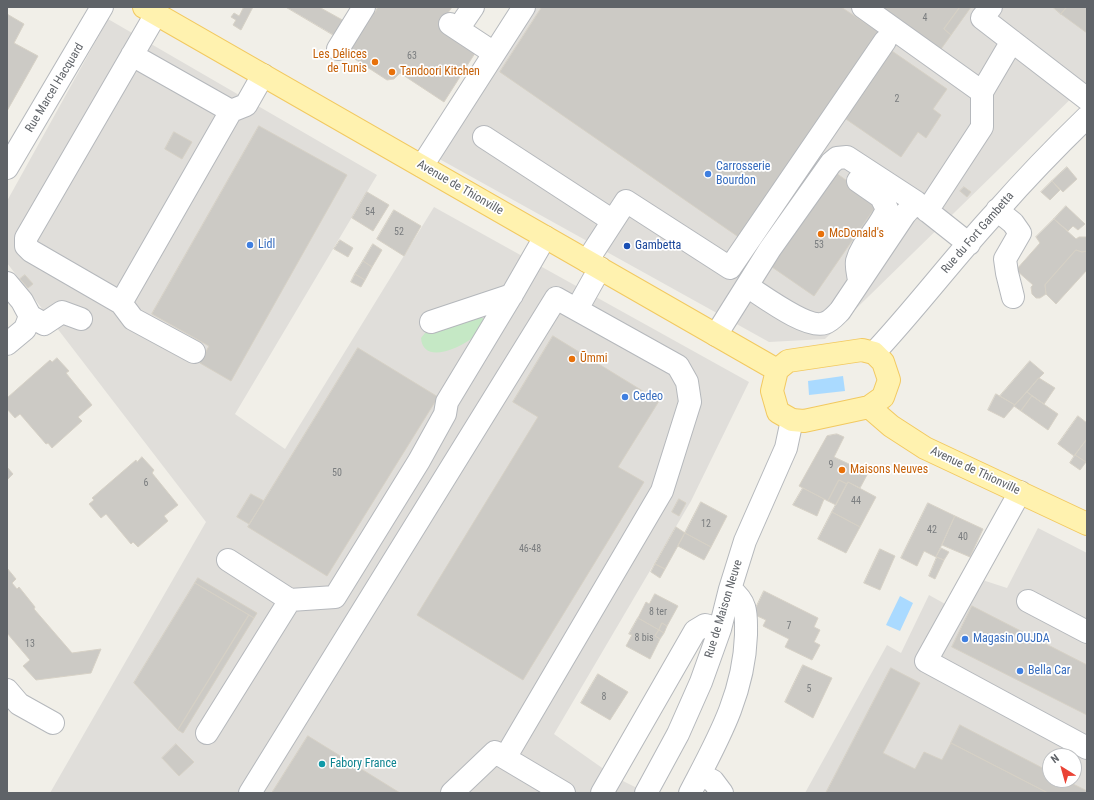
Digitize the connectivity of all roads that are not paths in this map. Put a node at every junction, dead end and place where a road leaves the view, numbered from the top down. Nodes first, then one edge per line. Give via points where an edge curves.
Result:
1 (102, 7) edge
2 (364, 7) edge
3 (473, 7) edge
4 (524, 7) edge
5 (863, 7) edge
6 (990, 7) edge
7 (150, 11) edge
8 (885, 41) dead end
9 (1012, 41) junction
10 (338, 49) dead end
11 (494, 53) junction
12 (132, 55) junction
13 (263, 75) junction
14 (982, 92) junction
15 (1087, 99) edge
16 (231, 111) junction
17 (1087, 118) edge
18 (484, 137) dead end
19 (831, 163) junction
20 (422, 166) junction
21 (7, 168) edge
22 (922, 206) junction
23 (997, 210) junction
24 (613, 221) junction
25 (545, 236) junction
26 (969, 244) junction
27 (594, 265) junction
28 (859, 281) junction
29 (7, 283) edge
30 (747, 286) junction
31 (512, 295) junction
32 (1013, 297) dead end
33 (121, 303) junction
34 (577, 309) junction
35 (30, 316) junction
36 (82, 318) dead end
37 (431, 322) dead end
38 (716, 335) junction
39 (7, 344) edge
40 (194, 352) dead end
41 (874, 353) junction
42 (777, 370) junction
43 (869, 407) junction
44 (792, 420) junction
45 (1020, 492) junction
46 (1087, 524) edge
47 (228, 560) dead end
48 (730, 589) junction
49 (290, 600) junction
50 (1028, 601) dead end
51 (720, 629) junction
52 (1087, 632) edge
53 (7, 690) edge
54 (53, 723) dead end
55 (207, 733) dead end
56 (1087, 748) edge
57 (505, 758) junction
58 (700, 774) junction
59 (250, 793) edge
60 (452, 793) edge
61 (564, 793) edge
62 (602, 793) edge
63 (646, 793) edge
64 (690, 793) edge
65 (722, 793) edge

1 - 21 street, Rue Marcel Hacquard
2 - 10 street
3 - 11 street via 454,27
4 - 11 street
5 - 14 street
6 - 9 street via 982,18
7 - 12 street
7 - 13 main road, Avenue de Thionville
8 - 24 street via 730,268 626,201
9 - 14 street
9 - 15 street
11 - 20 street
12 - 16 street
12 - 33 street via 26,238 26,246 31,251
13 - 16 street via 246,105
13 - 20 main road, Avenue de Thionville
14 - 22 street via 982,128
16 - 33 street
17 - 23 street, Rue du Fort Gambetta
18 - 24 street
19 - 22 street via 837,158 847,157
19 - 28 street via 881,196 887,209 883,221 861,250 856,263
19 - 30 street
20 - 25 main road, Avenue de Thionville
22 - 26 street
22 - 28 street via 905,214
23 - 26 street, Rue du Fort Gambetta
23 - 32 street via 1020,232 1005,258 1006,273
24 - 27 street
25 - 27 main road, Avenue de Thionville
25 - 31 street
26 - 41 street, Rue du Fort Gambetta
27 - 34 street
27 - 38 main road, Avenue de Thionville
28 - 30 street via 840,311 824,324 805,322
29 - 35 street via 22,301
30 - 38 street
31 - 37 street
31 - 49 street via 447,402 445,414 419,461 335,597
33 - 40 street via 133,319
34 - 57 street via 678,366 687,382 690,402 662,491
34 - 59 street via 556,298
35 - 36 street via 44,324 62,312
35 - 39 street via 25,329
38 - 42 main road, Avenue de Thionville
41 - 42 main road via 862,350 788,361
41 - 43 main road via 883,362 889,380 883,397
42 - 44 main road via 772,391 778,412
43 - 44 main road via 804,421
43 - 45 main road, Avenue de Thionville via 891,426 926,448
44 - 48 street, Rue de Maison Neuve via 786,448 745,541
45 - 46 main road, Avenue de Thionville
45 - 56 street via 926,661
47 - 49 street
48 - 51 street, Rue de Maison Neuve
48 - 58 street via 739,596 745,606 745,655 740,684 727,721
49 - 55 street
50 - 52 street
51 - 62 street via 705,625 695,631
51 - 63 street, Rue de Maison Neuve via 690,708
53 - 54 street via 19,704
57 - 60 street via 495,752
57 - 61 street
58 - 64 street
58 - 65 street via 713,781

